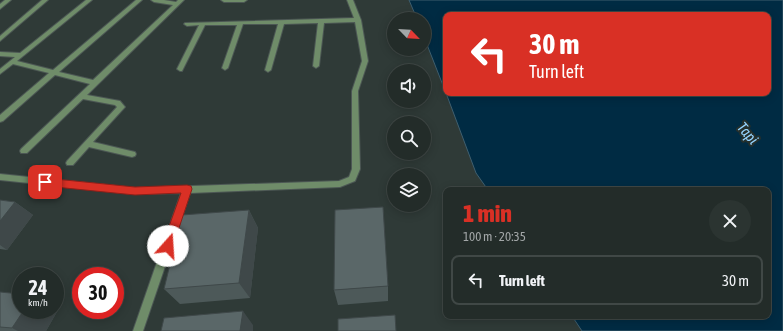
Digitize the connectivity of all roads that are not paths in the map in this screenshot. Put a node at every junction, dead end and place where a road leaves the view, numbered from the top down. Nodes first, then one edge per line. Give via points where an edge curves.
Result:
1 (8, 0) edge
2 (45, 0) edge
3 (89, 0) edge
4 (139, 0) edge
5 (154, 0) edge
6 (224, 0) edge
7 (244, 0) edge
8 (350, 0) edge
9 (179, 2) edge
10 (0, 7) edge
11 (358, 20) junction
12 (321, 21) junction
13 (281, 22) junction
14 (241, 23) junction
15 (187, 24) dead end
16 (203, 24) junction
17 (0, 39) edge
18 (0, 54) edge
19 (21, 55) junction
20 (12, 62) junction
21 (316, 66) dead end
22 (225, 68) dead end
23 (180, 70) dead end
24 (268, 70) dead end
25 (0, 72) edge
26 (53, 74) junction
27 (95, 83) junction
28 (81, 96) junction
29 (0, 119) edge
30 (88, 144) junction
31 (24, 151) dead end
32 (132, 154) dead end
33 (70, 163) dead end
34 (0, 177) edge
35 (187, 189) junction
36 (138, 331) edge

1 - 10 street
2 - 17 street
3 - 19 street
4 - 26 street
5 - 9 street
6 - 7 street
8 - 11 street
9 - 27 street
11 - 12 street
11 - 35 street via 365,61 355,91 356,169 352,179 340,184
12 - 13 street
12 - 21 street
13 - 14 street
13 - 24 street
14 - 16 street
14 - 22 street
15 - 16 street
16 - 23 street
18 - 19 street
19 - 20 street
20 - 25 street
20 - 26 street
26 - 27 street
26 - 29 street
27 - 28 street
28 - 30 street via 117,103 121,107
28 - 31 street
30 - 32 street
30 - 33 street
34 - 35 street via 135,191
35 - 36 street

